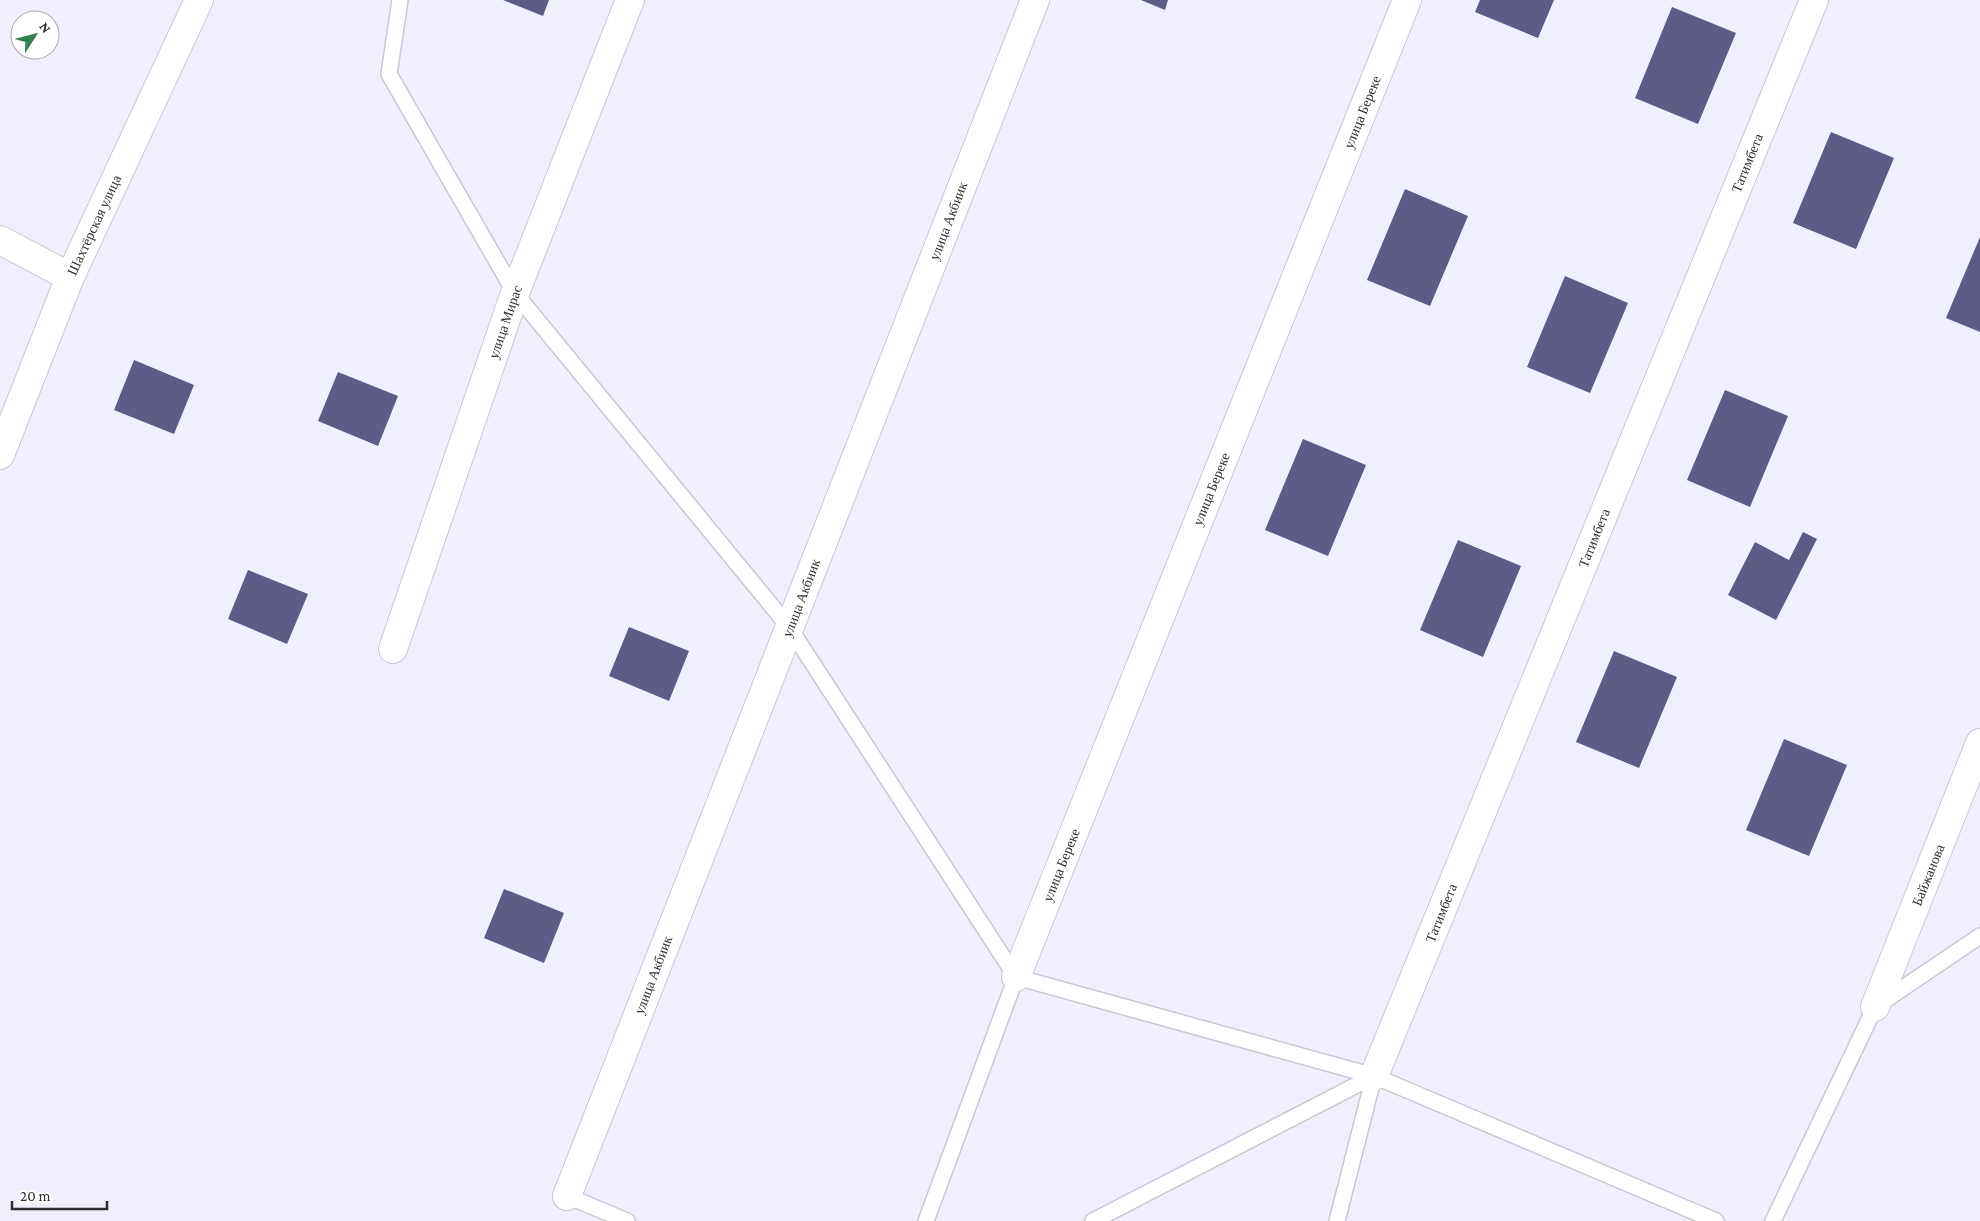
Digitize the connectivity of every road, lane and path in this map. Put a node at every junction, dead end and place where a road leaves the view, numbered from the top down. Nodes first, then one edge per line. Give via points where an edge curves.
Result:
1 (199, 0) edge
2 (400, 0) edge
3 (630, 0) edge
4 (1035, 0) edge
5 (1407, 0) edge
6 (1814, 0) edge
7 (0, 240) edge
8 (70, 277) junction
9 (515, 293) junction
10 (0, 455) edge
11 (789, 628) junction
12 (393, 649) dead end
13 (1980, 743) edge
14 (1980, 936) edge
15 (1016, 977) junction
16 (1875, 1007) junction
17 (1374, 1076) junction
18 (567, 1196) joint
19 (627, 1221) edge
20 (926, 1221) edge
21 (1093, 1221) edge
22 (1337, 1221) edge
23 (1716, 1221) edge
24 (1773, 1221) edge

1 - 8 street, Шахтёрская улица
2 - 9 lane via 388,74
3 - 9 street, улица Мирас
4 - 11 street, улица Акбиик
5 - 15 street, улица Береке
6 - 17 street, Татимбета
7 - 8 street
8 - 10 street, Шахтёрская улица
9 - 11 lane
9 - 12 street, улица Мирас
11 - 15 lane
11 - 18 street, улица Акбиик
13 - 16 street, Байжанова
14 - 16 lane
15 - 17 lane
15 - 20 lane
16 - 24 lane
17 - 21 lane
17 - 22 lane
17 - 23 lane
18 - 19 lane

